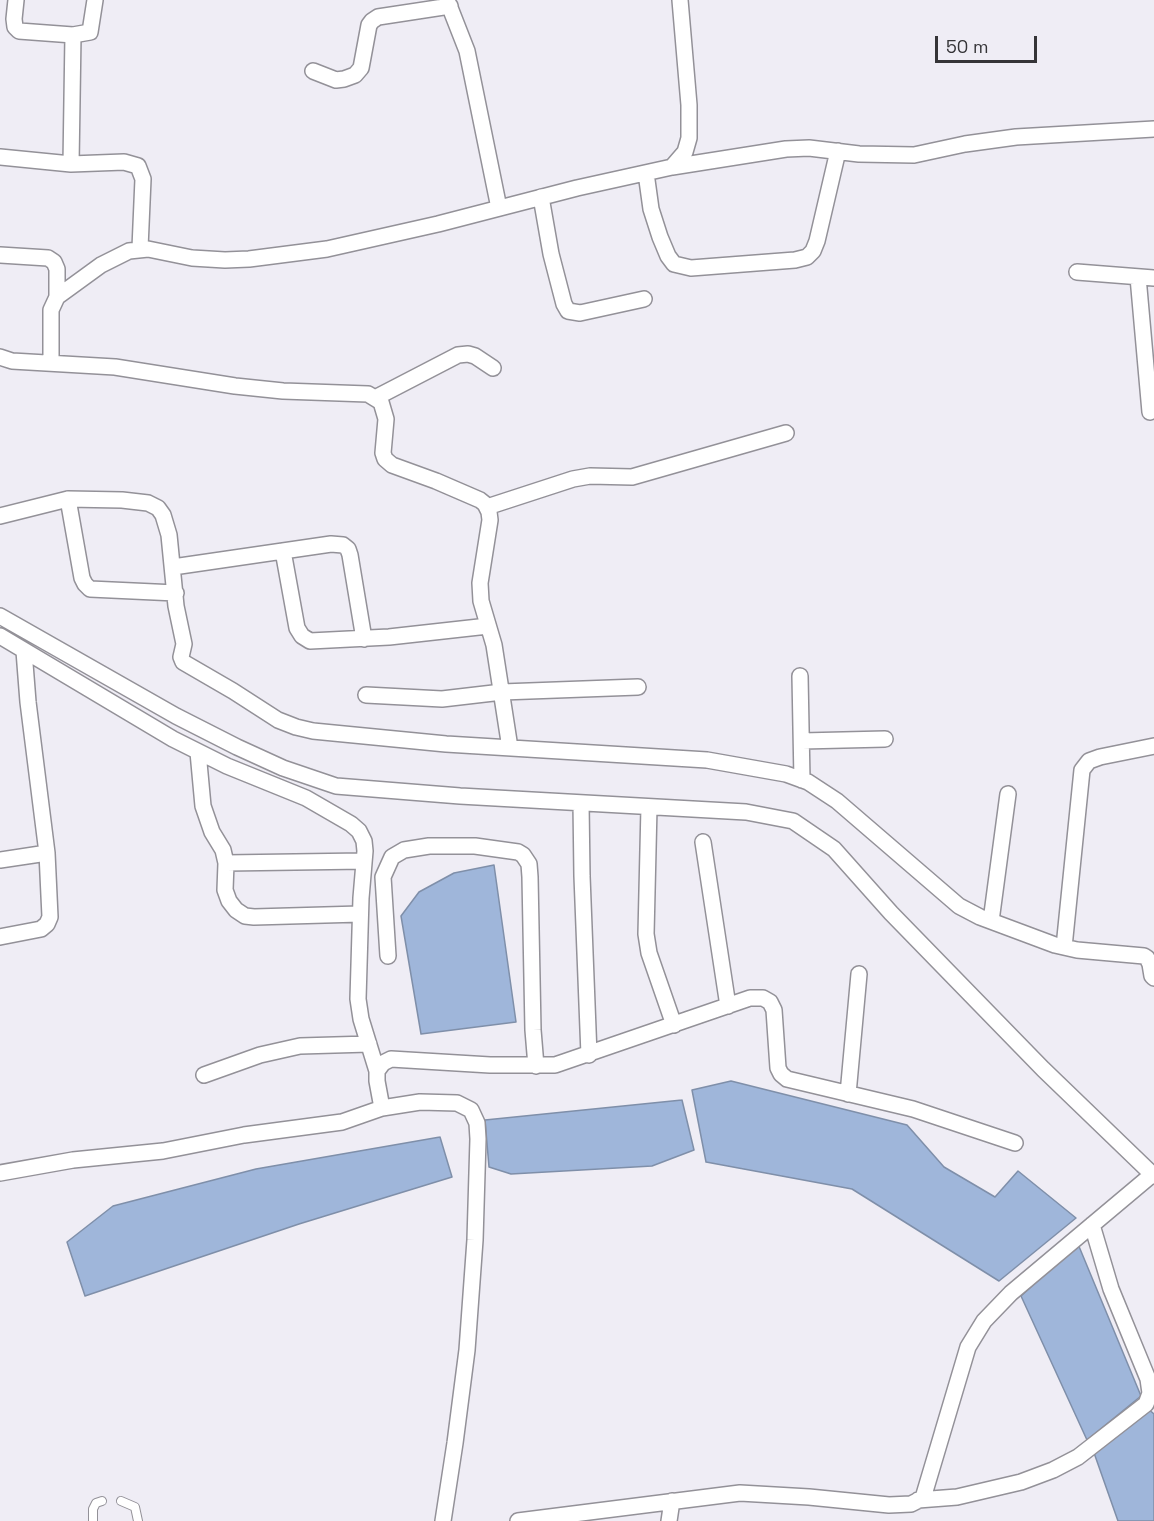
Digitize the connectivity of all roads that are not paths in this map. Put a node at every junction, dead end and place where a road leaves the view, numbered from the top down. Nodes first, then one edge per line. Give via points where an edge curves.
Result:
1 (15, 0) edge
2 (94, 0) edge
3 (680, 0) edge
4 (449, 3) edge
5 (73, 35) junction
6 (313, 71) dead end
7 (1154, 129) edge
8 (838, 151) junction
9 (0, 157) edge
10 (71, 164) junction
11 (672, 167) junction
12 (646, 173) junction
13 (541, 197) junction
14 (499, 208) junction
15 (140, 248) junction
16 (0, 255) edge
17 (1077, 272) dead end
18 (1138, 277) junction
19 (1154, 278) edge
20 (57, 297) junction
21 (644, 299) dead end
22 (0, 357) edge
23 (51, 363) junction
24 (493, 368) dead end
25 (375, 398) junction
26 (1150, 412) dead end
27 (786, 433) dead end
28 (68, 499) junction
29 (487, 507) junction
30 (0, 516) edge
31 (283, 551) junction
32 (173, 567) junction
33 (176, 593) junction
34 (0, 616) edge
35 (488, 626) junction
36 (0, 636) edge
37 (364, 639) junction
38 (24, 651) junction
39 (800, 676) dead end
40 (639, 687) dead end
41 (502, 692) junction
42 (366, 695) dead end
43 (885, 739) dead end
44 (802, 741) junction
45 (1154, 746) edge
46 (510, 748) junction
47 (198, 752) junction
48 (802, 780) junction
49 (1008, 794) dead end
50 (581, 803) junction
51 (649, 807) junction
52 (703, 842) dead end
53 (47, 853) junction
54 (0, 860) edge
55 (364, 861) junction
56 (226, 863) junction
57 (360, 914) junction
58 (991, 921) junction
59 (0, 937) edge
60 (1064, 947) junction
61 (388, 956) dead end
62 (859, 974) dead end
63 (1154, 978) edge
64 (728, 1006) junction
65 (674, 1025) junction
66 (369, 1044) junction
67 (589, 1055) junction
68 (536, 1066) junction
69 (377, 1071) junction
70 (204, 1075) dead end
71 (848, 1094) junction
72 (382, 1108) junction
73 (1015, 1143) dead end
74 (0, 1173) edge
75 (1151, 1177) edge
76 (1092, 1225) junction
77 (918, 1500) junction
78 (102, 1501) dead end
79 (121, 1501) dead end
80 (672, 1501) junction
81 (93, 1521) edge
82 (138, 1521) edge
83 (443, 1521) edge
84 (519, 1521) edge
85 (669, 1521) edge

1 - 5 street via 15,27 19,31
2 - 5 street via 90,32
3 - 11 street via 689,138 685,152
4 - 6 street via 372,21 361,68 355,75 336,80
4 - 14 street via 467,51
5 - 10 street
7 - 8 street via 1016,137 914,155
8 - 11 street via 786,149
8 - 12 street via 818,241 807,257 795,260 692,268 674,264 651,209
9 - 10 street
10 - 15 street via 124,162 138,166 143,179
11 - 12 street
12 - 13 street
13 - 14 street
13 - 21 street via 551,254 568,311 580,313
14 - 15 street via 327,249 249,259 192,258
15 - 20 street via 101,265
16 - 20 street via 48,258 54,262
17 - 18 street
18 - 19 street
18 - 26 street
20 - 23 street via 51,310
22 - 23 street
23 - 25 street via 115,367 283,391 368,394
24 - 25 street via 468,354 458,355
25 - 29 street via 385,411 385,459 480,500
27 - 29 street via 632,477 573,479
28 - 30 street
28 - 32 street via 122,500 158,508 166,523
28 - 33 street via 82,578 90,590
29 - 35 street via 490,520 480,583
31 - 32 street
31 - 37 street via 294,617 302,636 310,641
31 - 37 street via 331,544 348,549
32 - 33 street
33 - 46 street via 183,662 278,720 314,731
34 - 50 street via 261,759 336,786
35 - 37 street
35 - 41 street
36 - 38 street
38 - 47 street
38 - 53 street
39 - 44 street
40 - 41 street
41 - 42 street via 442,699
41 - 46 street
43 - 44 street
44 - 48 street
45 - 60 street via 1100,757 1089,761 1082,770
46 - 48 street via 707,760
47 - 55 street via 306,798 351,824 364,841
47 - 56 street via 203,806
48 - 58 street via 837,801 953,902
49 - 58 street
50 - 51 street
50 - 67 street
51 - 65 street via 646,934
51 - 75 street via 755,813 793,821 813,833 834,849 891,913
52 - 64 street
53 - 54 street
53 - 59 street via 47,924 41,929
55 - 56 street
55 - 57 street
56 - 57 street via 225,890 229,901 245,916
57 - 66 street via 358,999
58 - 60 street
60 - 63 street via 1144,956
61 - 68 street via 383,877 392,857 404,850 429,846 475,846 523,855 530,877
62 - 71 street
64 - 65 street
64 - 71 street via 750,998 770,1002 781,1074 787,1079
65 - 67 street
66 - 69 street
66 - 70 street via 300,1046
67 - 68 street
68 - 69 street via 391,1059
69 - 72 street
71 - 73 street via 913,1109
72 - 74 street via 342,1122
72 - 83 street via 420,1102 457,1103 471,1110 477,1123 475,1240 467,1350
75 - 76 street
76 - 77 street via 984,1321 968,1347 930,1481 923,1498
76 - 77 street via 1111,1289 1148,1379 1150,1393 1146,1404 1078,1457 1053,1470 957,1497
77 - 80 street via 889,1505 740,1493
78 - 81 lane via 93,1509
79 - 82 lane via 135,1507
80 - 84 street
80 - 85 street

